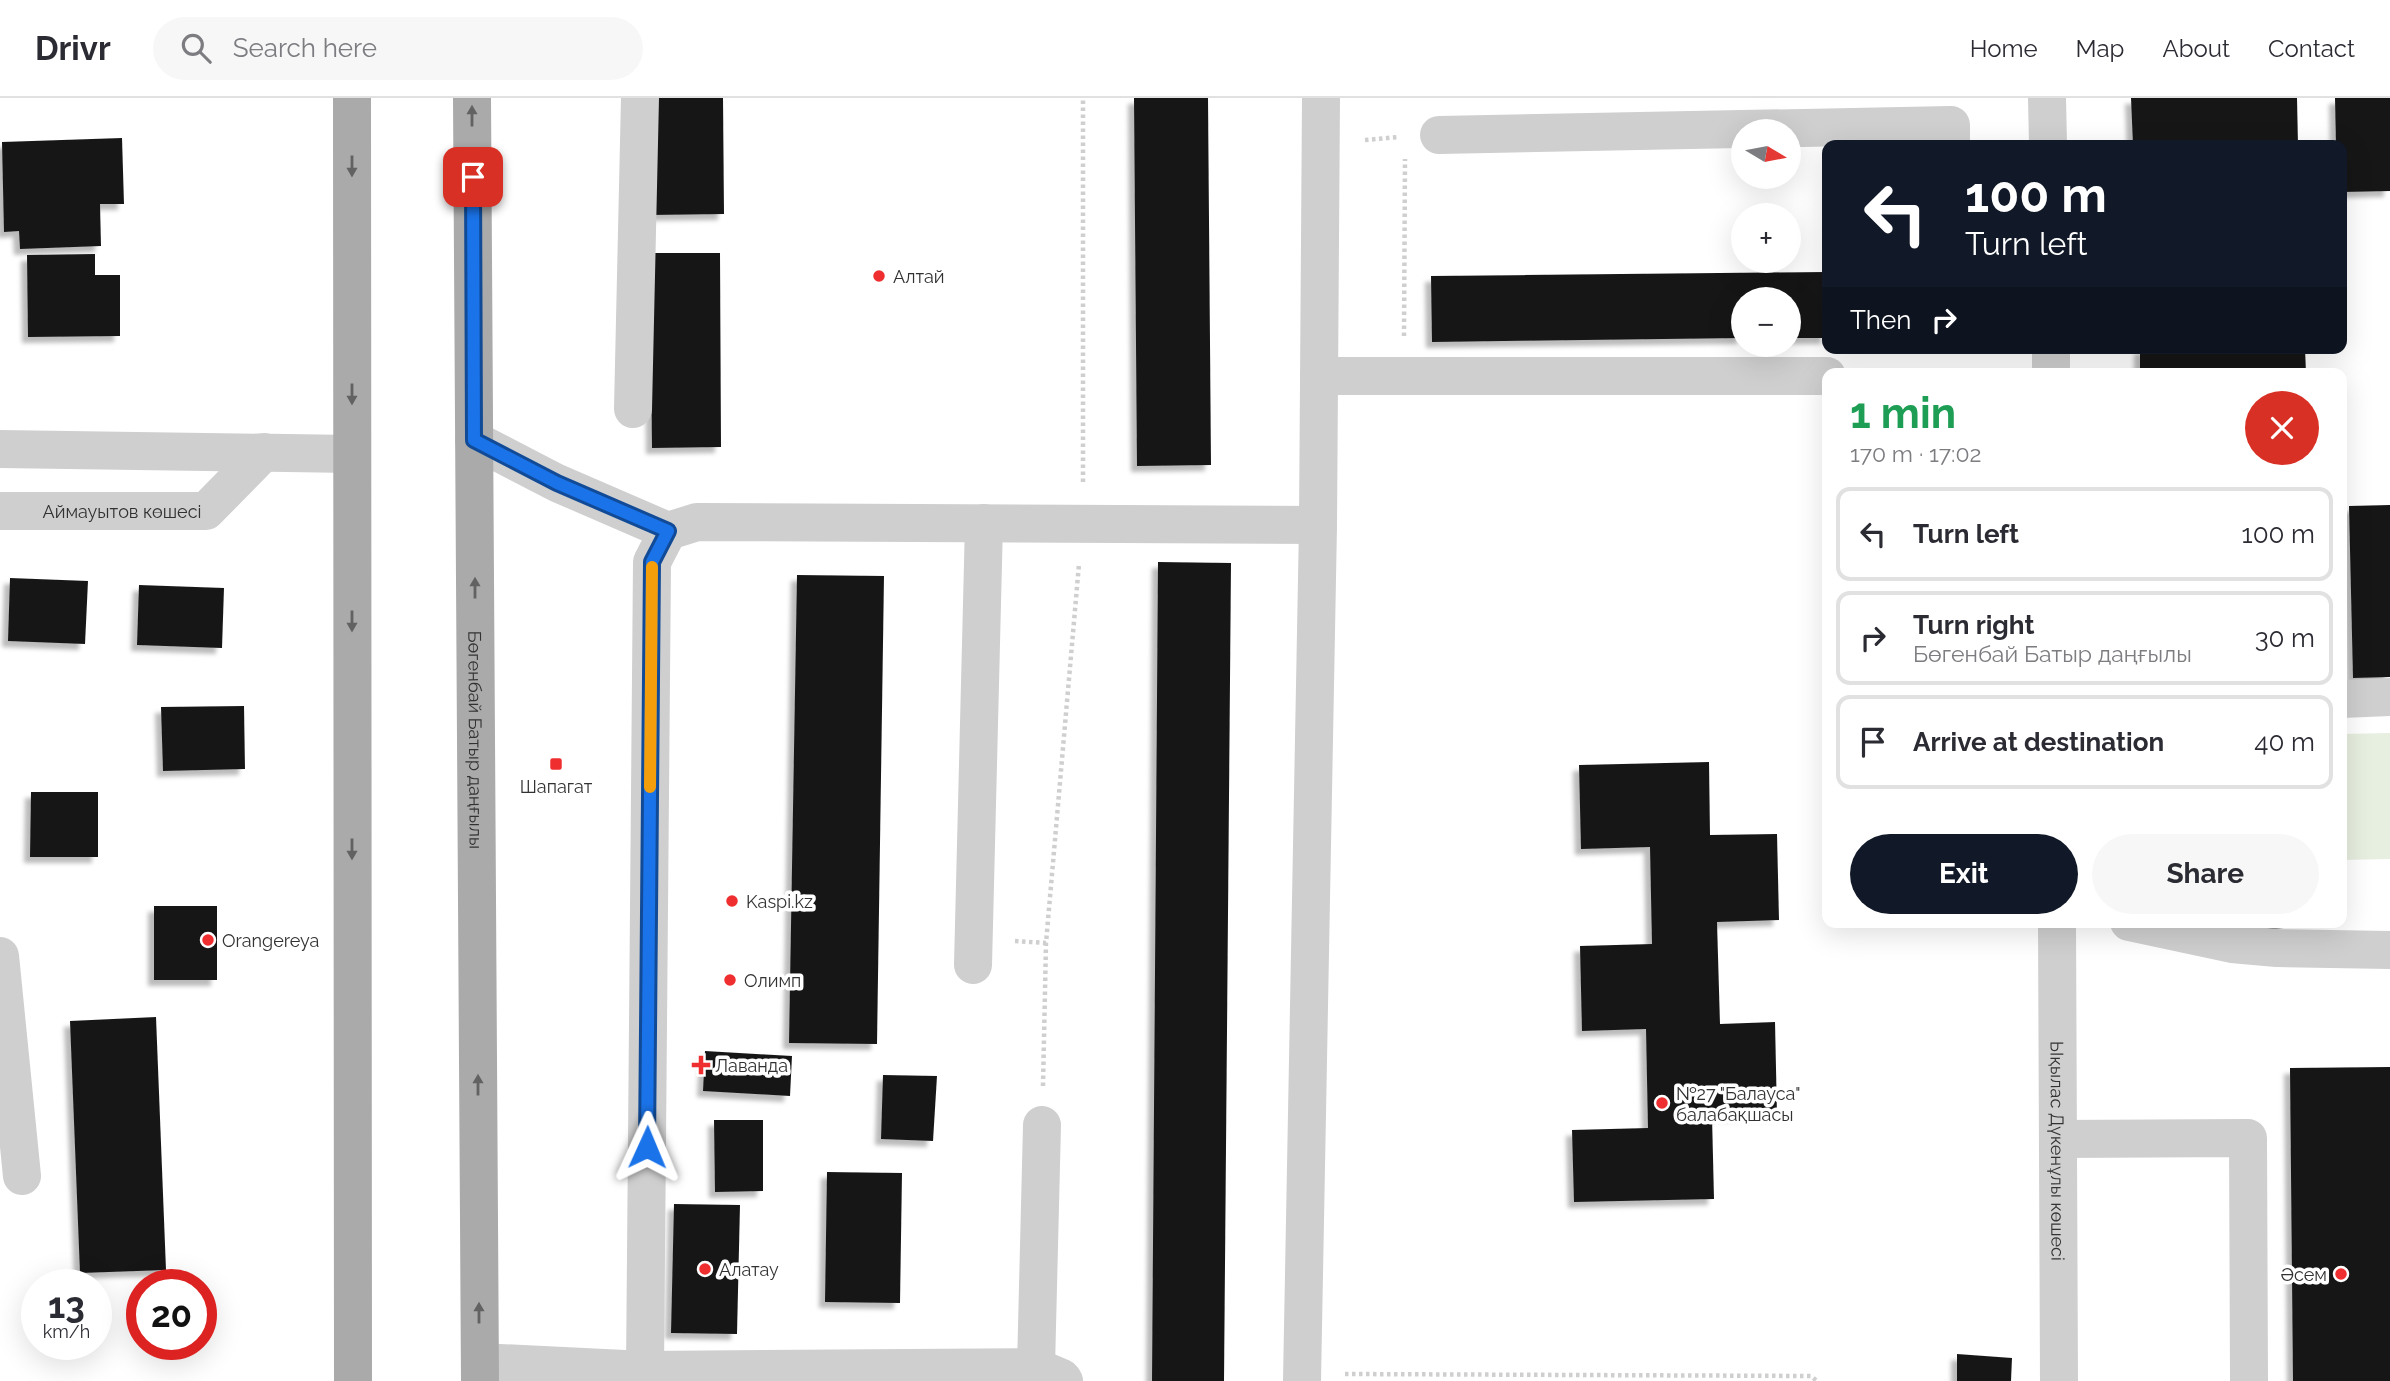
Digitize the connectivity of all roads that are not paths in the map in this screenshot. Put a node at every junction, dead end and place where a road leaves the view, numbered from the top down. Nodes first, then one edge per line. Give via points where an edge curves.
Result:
1 (352, 98) edge
2 (472, 98) edge
3 (640, 98) edge
4 (1321, 98) edge
5 (2047, 98) edge
6 (1439, 135) dead end
7 (1951, 140) edge
8 (2048, 140) edge
9 (1320, 376) junction
10 (1822, 376) edge
11 (633, 409) dead end
12 (474, 440) junction
13 (0, 449) edge
14 (264, 453) junction
15 (352, 454) junction
16 (0, 510) edge
17 (984, 523) junction
18 (1318, 525) junction
19 (668, 531) junction
20 (2390, 698) edge
21 (2347, 699) edge
22 (2057, 928) edge
23 (2157, 928) edge
24 (2390, 950) edge
25 (0, 956) edge
26 (973, 965) dead end
27 (1042, 1125) road end
28 (2057, 1139) junction
29 (22, 1176) dead end
30 (645, 1370) junction
31 (480, 1372) edge
32 (1050, 1374) edge
33 (1302, 1378) edge
34 (346, 1381) edge
35 (353, 1381) edge
36 (2059, 1381) edge
37 (2249, 1381) edge

1 -> 15 main road
12 -> 2 main road, Бөгенбай Батыр даңғылы
3 - 11 street
4 - 9 street
5 - 8 street
6 - 7 street via 1951,124
9 - 10 street
9 - 18 street
12 - 19 street via 557,483
31 -> 12 main road, Бөгенбай Батыр даңғылы
13 - 14 street
14 - 15 street
14 - 16 street, Аймауытов көшесі via 205,511
15 -> 35 main road
17 - 18 street
17 - 19 street via 697,522
17 - 26 street
18 - 33 street
19 - 30 street via 652,562
20 - 21 street
22 - 28 street, Ықылас Дүкенұлы көшесі
23 - 24 street via 2232,944
25 - 29 street
27 - 32 street
28 - 36 street, Ықылас Дүкенұлы көшесі
28 - 37 street via 2248,1138
30 - 31 street
30 - 32 street
34 - 35 street

